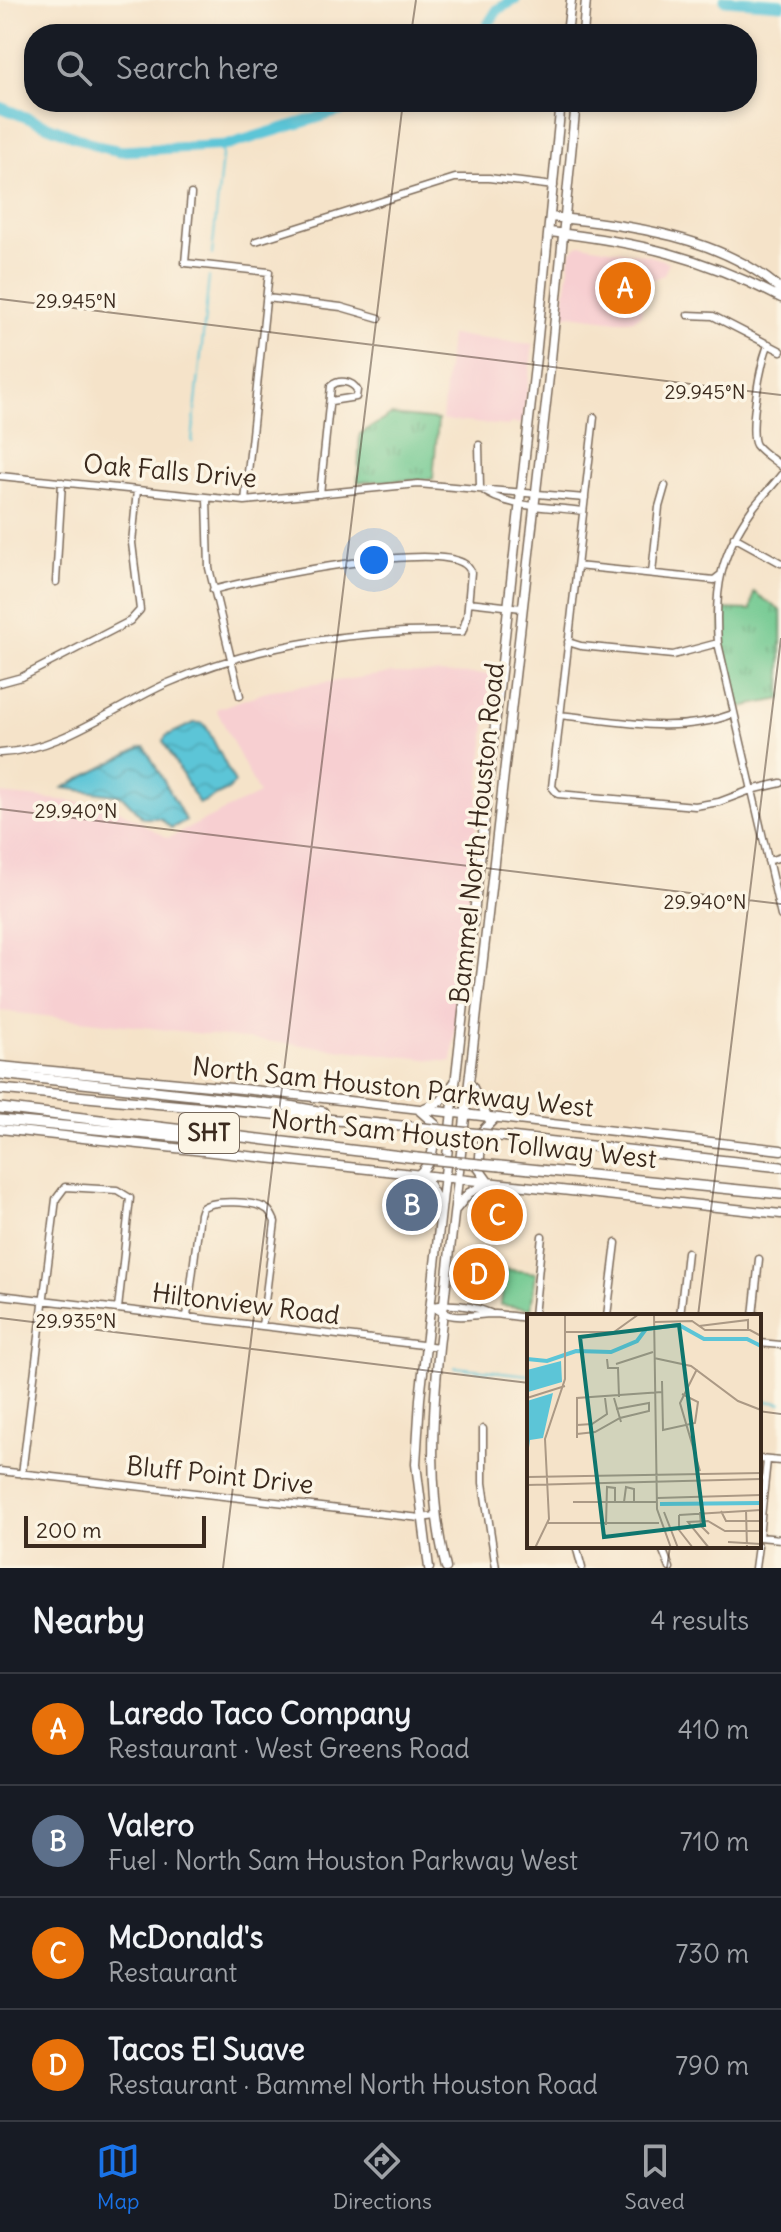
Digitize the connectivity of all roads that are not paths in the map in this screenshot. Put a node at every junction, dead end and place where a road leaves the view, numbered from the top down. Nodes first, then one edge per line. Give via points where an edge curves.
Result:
1 (571, 0) edge
2 (586, 0) edge
3 (568, 24) edge
4 (584, 24) edge
5 (560, 112) edge
6 (575, 112) edge
7 (554, 186) junction
8 (191, 194) dead end
9 (551, 217) junction
10 (566, 219) junction
11 (550, 232) junction
12 (564, 234) junction
13 (671, 237) junction
14 (256, 241) dead end
15 (666, 251) junction
16 (781, 290) edge
17 (267, 298) junction
18 (781, 298) edge
19 (688, 315) dead end
20 (379, 318) dead end
21 (769, 344) junction
22 (781, 351) edge
23 (536, 357) junction
24 (551, 359) junction
25 (331, 401) junction
26 (594, 417) dead end
27 (479, 445) dead end
28 (781, 466) edge
29 (781, 475) edge
30 (0, 476) edge
31 (62, 482) junction
32 (665, 486) dead end
33 (480, 488) junction
34 (137, 490) junction
35 (521, 491) junction
36 (536, 493) junction
37 (320, 494) junction
38 (207, 498) junction
39 (585, 498) junction
40 (245, 501) junction
41 (519, 502) junction
42 (534, 504) junction
43 (583, 511) junction
44 (734, 537) junction
45 (781, 563) edge
46 (577, 566) junction
47 (652, 573) junction
48 (719, 576) junction
49 (56, 582) dead end
50 (213, 590) junction
51 (469, 602) junction
52 (508, 606) junction
53 (522, 608) junction
54 (568, 642) junction
55 (718, 643) junction
56 (230, 659) junction
57 (0, 683) edge
58 (240, 696) dead end
59 (733, 714) junction
60 (560, 715) junction
61 (0, 753) edge
62 (488, 782) junction
63 (781, 783) edge
64 (503, 785) junction
65 (751, 790) junction
66 (781, 857) edge
67 (768, 861) junction
68 (475, 903) junction
69 (490, 904) junction
70 (781, 916) edge
71 (0, 1066) edge
72 (0, 1074) edge
73 (456, 1079) junction
74 (471, 1083) junction
75 (0, 1089) edge
76 (0, 1108) edge
77 (420, 1110) junction
78 (452, 1114) junction
79 (467, 1116) junction
80 (491, 1118) junction
81 (0, 1120) edge
82 (393, 1125) junction
83 (0, 1129) edge
84 (316, 1146) junction
85 (781, 1150) edge
86 (781, 1167) edge
87 (421, 1175) junction
88 (445, 1178) junction
89 (459, 1179) junction
90 (489, 1183) junction
91 (781, 1194) edge
92 (442, 1208) junction
93 (456, 1210) junction
94 (781, 1214) edge
95 (542, 1236) dead end
96 (616, 1243) dead end
97 (687, 1252) dead end
98 (759, 1259) dead end
99 (0, 1295) edge
100 (44, 1300) junction
101 (445, 1304) junction
102 (431, 1306) junction
103 (118, 1309) junction
104 (493, 1314) junction
105 (532, 1314) edge
106 (607, 1314) edge
107 (680, 1314) edge
108 (753, 1314) edge
109 (443, 1315) junction
110 (187, 1317) junction
111 (527, 1317) edge
112 (262, 1326) junction
113 (761, 1343) edge
114 (781, 1345) edge
115 (426, 1346) junction
116 (439, 1347) junction
117 (483, 1429) dead end
118 (763, 1459) edge
119 (781, 1461) edge
120 (0, 1471) edge
121 (22, 1474) junction
122 (761, 1498) edge
123 (436, 1516) junction
124 (421, 1518) junction
125 (761, 1537) edge
126 (781, 1539) edge
127 (577, 1548) edge
128 (662, 1548) edge
129 (758, 1548) edge
130 (429, 1568) edge
131 (446, 1568) edge
132 (496, 1568) edge
133 (582, 1568) edge
134 (670, 1568) edge
135 (755, 1568) edge

1 - 3 main road
2 - 4 main road
5 - 7 main road, Bammel North Houston Road
6 - 10 main road, Bammel North Houston Road
7 - 9 main road, Bammel North Houston Road
7 - 14 street via 455,178
8 - 17 street via 185,263 269,272
9 - 10 main road
9 - 11 main road, Bammel North Houston Road
10 - 12 main road, Bammel North Houston Road
10 - 13 main road
11 - 12 main road
11 - 23 main road, Bammel North Houston Road
12 - 15 main road
12 - 24 main road, Bammel North Houston Road
13 - 15 main road
13 - 16 main road via 750,265
15 - 18 main road via 719,268
17 - 20 street via 361,310
17 - 40 street
19 - 21 street via 713,316
21 - 22 street
21 - 28 street via 762,358 753,432 756,445
23 - 24 main road
23 - 35 main road, Bammel North Houston Road
24 - 36 main road, Bammel North Houston Road
25 - 25 street via 356,397 357,390 336,382
25 - 37 street
26 - 39 street
27 - 33 street
29 - 44 street
30 - 31 street, Oak Falls Drive
31 - 34 street, Oak Falls Drive
31 - 49 street
32 - 47 street
33 - 35 street, Oak Falls Drive
33 - 37 street, Oak Falls Drive via 394,485
33 - 41 street, Oak Falls Drive via 490,497
34 - 38 street, Oak Falls Drive
34 - 57 street via 132,543 140,610 135,618 22,677
35 - 36 street, Oak Falls Drive
35 - 41 main road, Bammel North Houston Road
36 - 39 street, Oak Falls Drive
36 - 42 main road, Bammel North Houston Road
37 - 40 street, Oak Falls Drive
38 - 40 street, Oak Falls Drive
38 - 50 street
39 - 43 street
41 - 42 street, Oak Falls Drive
41 - 52 main road, Bammel North Houston Road
42 - 43 street, Oak Falls Drive
42 - 53 main road, Bammel North Houston Road
43 - 46 street
44 - 45 street
44 - 48 street
46 - 47 street
46 - 54 street
47 - 48 street via 714,580
48 - 55 street
50 - 51 street via 282,573 432,558 466,564 471,572
50 - 56 street
51 - 52 street
51 - 56 street via 462,632 383,633
52 - 53 street
52 - 62 main road, Bammel North Houston Road
53 - 64 main road, Bammel North Houston Road
54 - 55 street via 673,655
54 - 60 street
55 - 59 street
56 - 58 street
56 - 61 street via 154,689 49,742
59 - 60 street via 675,727
59 - 65 street
60 - 65 street via 552,787 558,794 695,806
62 - 64 main road
62 - 68 main road, Bammel North Houston Road
63 - 65 street
64 - 69 main road, Bammel North Houston Road
65 - 67 street
66 - 67 street
67 - 70 street
68 - 69 main road
68 - 73 main road, Bammel North Houston Road
69 - 74 main road, Bammel North Houston Road
71 - 77 main road, North Sam Houston Parkway West
72 - 82 highway via 283,1105
73 - 77 main road via 441,1101
73 - 78 main road, Bammel North Houston Road
74 - 79 main road, Bammel North Houston Road
74 - 80 main road
75 - 82 highway, North Sam Houston Tollway West / SHT
76 - 84 highway, North Sam Houston Tollway West / SHT
77 - 78 main road, North Sam Houston Parkway West
77 - 87 main road via 436,1125 432,1156
78 - 79 main road, North Sam Houston Parkway West
78 - 88 main road, Bammel North Houston Road
79 - 80 main road, North Sam Houston Parkway West
79 - 89 main road, Bammel North Houston Road
80 - 85 main road, North Sam Houston Parkway West
80 - 90 main road via 482,1131 479,1169
81 - 84 highway
82 - 86 highway, North Sam Houston Tollway West / SHT, bridge
83 - 87 main road
84 - 91 highway, North Sam Houston Tollway West / SHT, bridge
87 - 88 main road
87 - 92 main road
88 - 89 main road
88 - 92 main road, Bammel North Houston Road
89 - 90 main road
89 - 93 main road, Bammel North Houston Road
90 - 93 main road via 469,1193
90 - 94 main road
92 - 102 main road, Bammel North Houston Road
93 - 101 main road, Bammel North Houston Road
95 - 105 street
96 - 106 street
97 - 107 street
98 - 108 street
99 - 100 street, Hiltonview Road
100 - 103 street, Hiltonview Road
100 - 103 street via 56,1199 65,1187 117,1190 130,1198
100 - 121 street
101 - 102 street
101 - 104 street
101 - 109 main road, Bammel North Houston Road
102 - 109 street
102 - 115 main road, Bammel North Houston Road
103 - 110 street, Hiltonview Road
104 - 109 street
104 - 111 street
109 - 116 main road, Bammel North Houston Road
110 - 112 street, Hiltonview Road
110 - 112 street via 202,1208 217,1201 261,1206 275,1222
112 - 115 street, Hiltonview Road
113 - 114 street
115 - 116 street, Hiltonview Road
115 - 124 main road, Bammel North Houston Road via 416,1464
116 - 123 main road, Bammel North Houston Road via 433,1435
117 - 132 street via 483,1483
118 - 119 street
118 - 122 street
120 - 121 street, Bluff Point Drive
121 - 124 street, Bluff Point Drive
123 - 124 street, Bluff Point Drive
123 - 131 main road, Bammel North Houston Road
124 - 130 main road, Bammel North Houston Road
125 - 126 street
127 - 133 street
128 - 134 street
129 - 135 street

